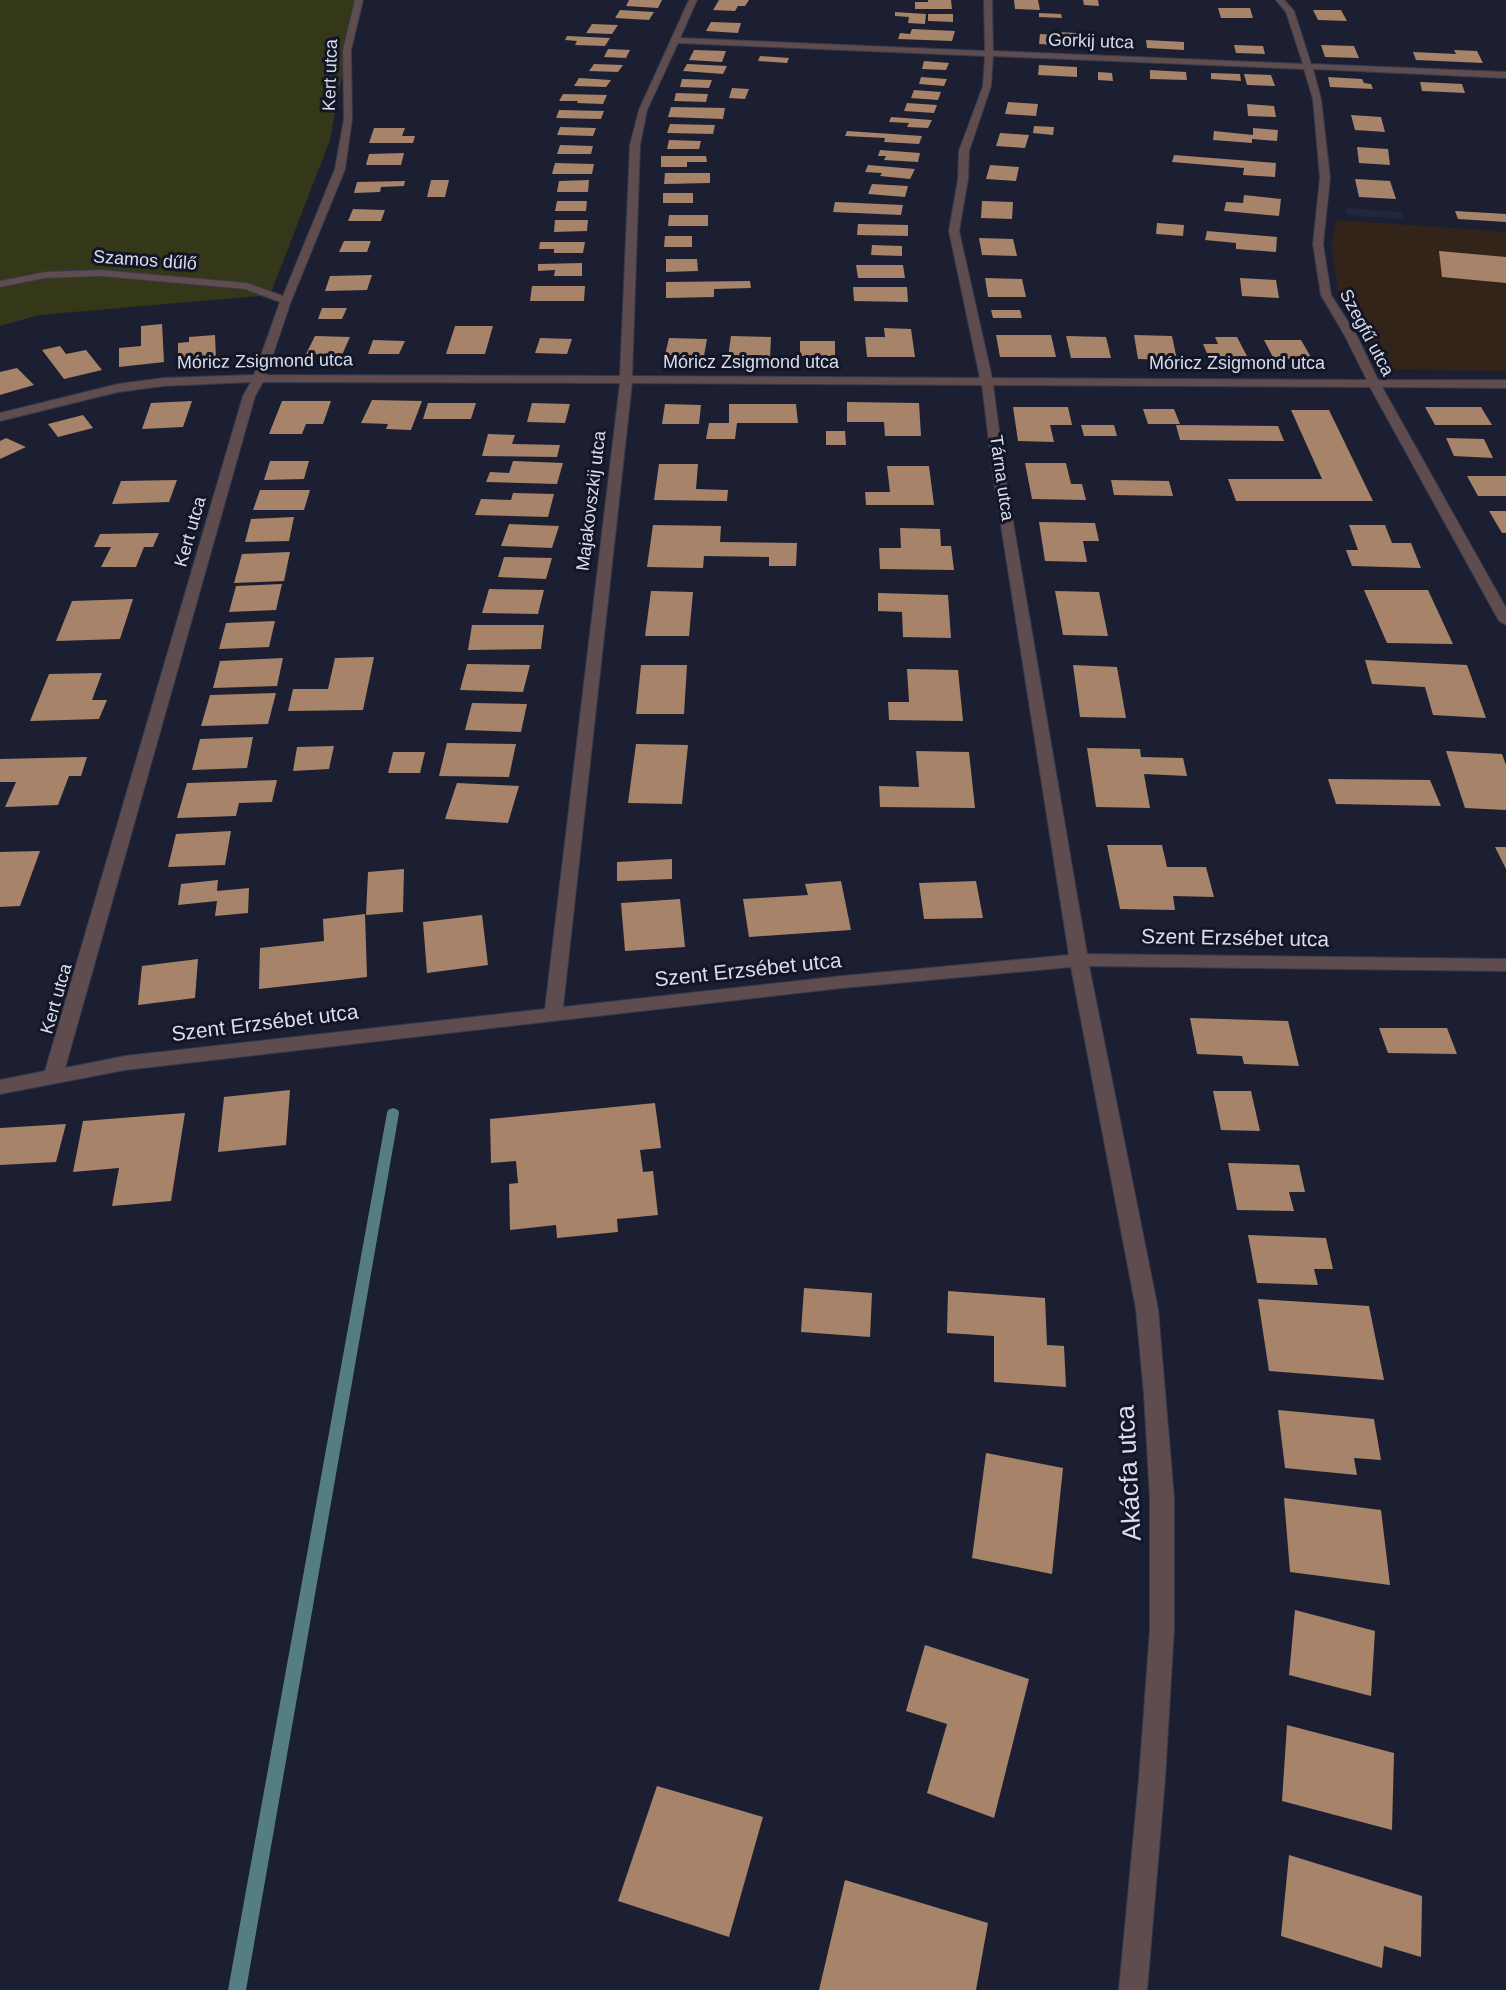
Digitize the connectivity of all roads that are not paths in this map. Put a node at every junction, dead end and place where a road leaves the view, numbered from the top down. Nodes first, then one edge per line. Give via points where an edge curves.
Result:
1 (359, 0) edge
2 (693, 0) edge
3 (988, 0) edge
4 (1280, 0) edge
5 (676, 40) junction
6 (989, 54) junction
7 (1310, 67) junction
8 (1506, 75) edge
9 (0, 284) edge
10 (286, 301) junction
11 (259, 378) junction
12 (626, 381) junction
13 (987, 382) junction
14 (1374, 383) junction
15 (1506, 384) edge
16 (0, 417) edge
17 (1506, 621) edge
18 (1079, 960) junction
19 (1506, 965) edge
20 (553, 1015) junction
21 (53, 1077) junction
22 (0, 1087) edge
23 (1133, 1990) edge

1 - 10 street, Kert utca via 347,50 348,119 340,169
2 - 5 street, Majakovszkij utca
3 - 6 street, Tárna utca
4 - 7 street, Szegfű utca via 1290,11
5 - 6 street, Gorkij utca
5 - 12 street, Majakovszkij utca via 643,110 635,145
6 - 7 street, Gorkij utca
6 - 13 street, Tárna utca via 987,86 964,151 954,231
7 - 8 street, Gorkij utca
7 - 14 street, Szegfű utca via 1325,178 1318,244 1326,295
9 - 10 street, Szamos dűlő via 45,275 101,273 247,286
10 - 11 street, Kert utca
11 - 12 street, Móricz Zsigmond utca
11 - 16 street, Móricz Zsigmond utca via 118,388
11 - 21 street, Kert utca via 249,396
12 - 13 street, Móricz Zsigmond utca
12 - 20 street, Majakovszkij utca
13 - 14 street, Móricz Zsigmond utca
13 - 18 street, Tárna utca
14 - 15 street, Móricz Zsigmond utca
14 - 17 street, Szegfű utca
18 - 19 street, Szent Erzsébet utca
18 - 20 street, Szent Erzsébet utca
18 - 23 street, Akácfa utca via 1147,1308 1162,1498 1162,1629
20 - 21 street, Szent Erzsébet utca via 125,1064
21 - 22 street, Szent Erzsébet utca

